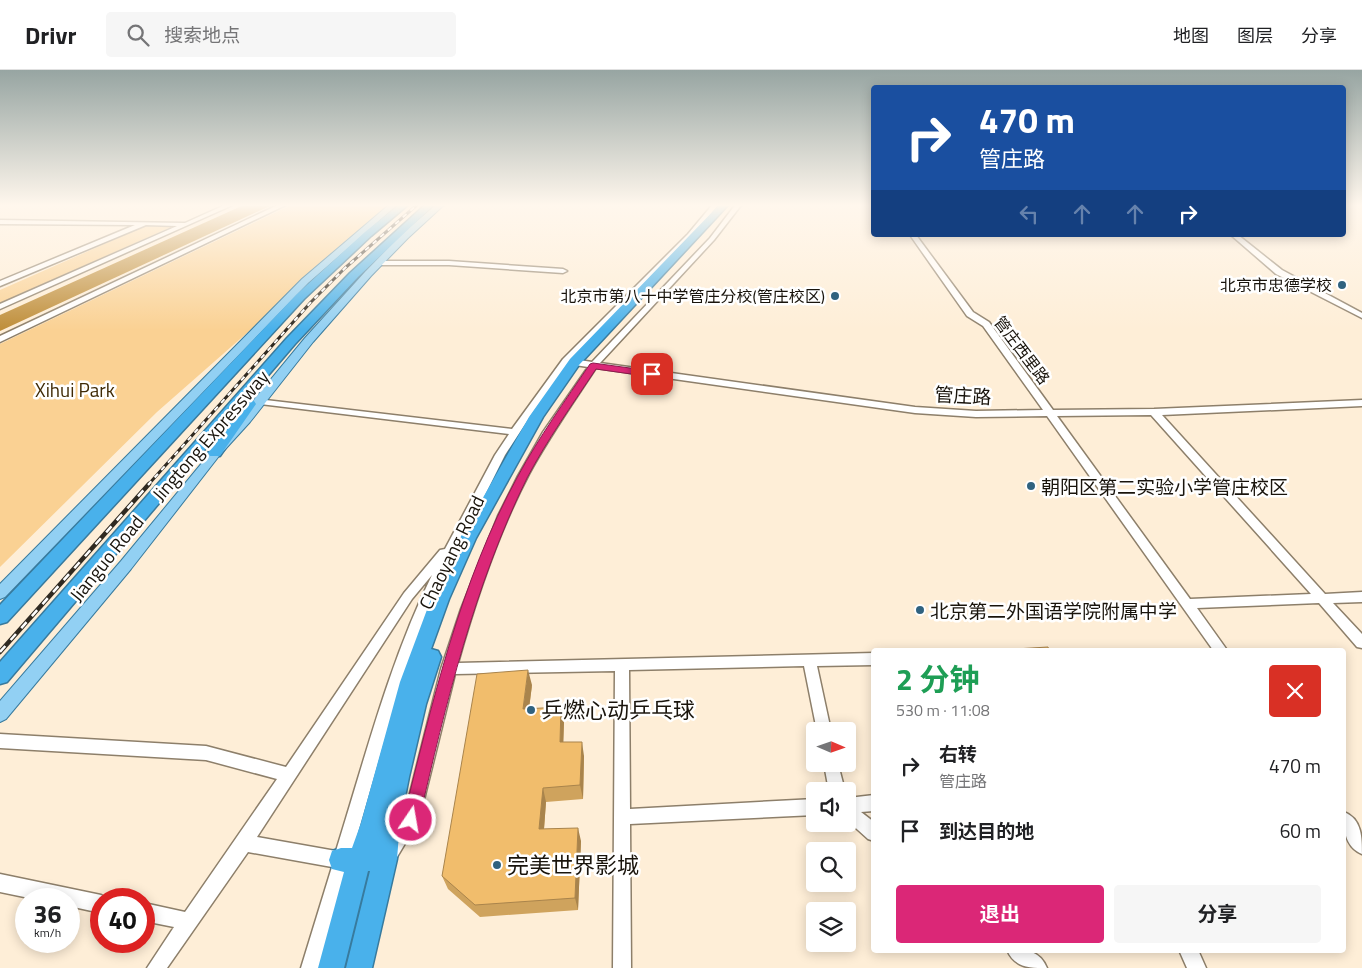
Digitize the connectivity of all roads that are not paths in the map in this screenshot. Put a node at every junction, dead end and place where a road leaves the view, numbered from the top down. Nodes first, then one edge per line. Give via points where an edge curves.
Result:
1 (91, 246) edge
2 (137, 246) edge
3 (196, 246) edge
4 (346, 246) edge
5 (357, 246) edge
6 (385, 246) edge
7 (397, 246) edge
8 (681, 246) edge
9 (687, 246) edge
10 (690, 246) edge
11 (705, 246) edge
12 (921, 246) edge
13 (1247, 246) edge
14 (1254, 246) edge
15 (379, 263) junction
16 (563, 271) dead end
17 (0, 284) edge
18 (0, 307) edge
19 (1362, 315) edge
20 (0, 339) edge
21 (291, 341) junction
22 (579, 363) junction
23 (260, 401) junction
24 (1362, 403) edge
25 (1154, 412) junction
26 (1052, 414) junction
27 (515, 432) junction
28 (215, 453) junction
29 (455, 540) junction
30 (104, 557) junction
31 (36, 578) junction
32 (0, 593) edge
33 (1362, 597) edge
34 (1322, 599) junction
35 (1187, 604) junction
36 (0, 612) edge
37 (0, 617) edge
38 (1362, 644) edge
39 (1219, 648) edge
40 (871, 659) edge
41 (809, 660) junction
42 (622, 666) junction
43 (448, 669) junction
44 (0, 676) edge
45 (0, 688) edge
46 (0, 714) edge
47 (822, 722) edge
48 (0, 741) edge
49 (288, 775) junction
50 (871, 804) edge
51 (856, 805) edge
52 (806, 806) edge
53 (622, 816) junction
54 (856, 818) edge
55 (1346, 823) edge
56 (871, 830) edge
57 (244, 843) junction
58 (1362, 846) edge
59 (385, 859) junction
60 (350, 860) junction
61 (0, 883) edge
62 (90, 902) edge
63 (155, 914) edge
64 (188, 921) junction
65 (1190, 953) edge
66 (156, 968) edge
67 (310, 968) edge
68 (331, 968) edge
69 (359, 968) edge
70 (622, 968) edge
71 (1197, 968) edge

1 - 17 street
2 - 18 street
3 - 20 street
4 - 32 main road via 305,281
5 - 31 highway, Jingtong Expressway via 300,297
6 - 21 highway, Jingtong Expressway
7 - 15 main road, Jianguo Road
8 - 22 street, Chaoyang Road
9 - 22 highway, Chaoyang Road
10 - 22 highway, Chaoyang Road
11 - 22 street, Chaoyang Road
12 - 26 street, 管庄西里路 via 970,314 986,324
13 - 19 street via 1279,272
14 - 19 street via 1285,272
15 - 16 street via 449,263
15 - 23 main road, Jianguo Road via 309,340
21 - 28 highway
21 - 30 highway, Jingtong Expressway
22 - 26 street, 管庄路 via 915,410
22 - 27 street, Chaoyang Road
22 - 43 street, Chaoyang Road via 548,432 504,516 467,609
22 - 59 highway, Chaoyang Road via 498,498 448,605 416,704 388,822
22 - 60 highway, Chaoyang Road via 536,417 468,538 440,599 398,722 373,823
23 - 27 street
23 - 28 main road, Jianguo Road
24 - 25 street, 管庄路
25 - 26 street, 管庄路
25 - 34 street
26 - 35 street, 管庄西里路
27 - 29 street, Chaoyang Road
28 - 46 main road, Jianguo Road via 126,565
29 - 49 street via 408,596
29 - 60 street, Chaoyang Road via 423,607 390,697 354,825
30 - 44 highway, Jingtong Expressway
30 - 45 highway
31 - 36 highway
31 - 37 highway, Jingtong Expressway
33 - 34 street
34 - 35 street
34 - 38 street
35 - 39 street, 管庄西里路
40 - 41 street
41 - 42 street
41 - 47 street
42 - 43 street
42 - 53 street
43 - 59 street, Chaoyang Road via 411,820
48 - 49 street via 206,753
49 - 57 street
50 - 51 street
52 - 53 street
53 - 70 street
54 - 56 street
55 - 58 street
57 - 60 street
57 - 64 street
59 - 60 highway
59 - 69 highway, Chaoyang Road
60 - 67 street, Chaoyang Road
60 - 68 highway, Chaoyang Road
61 - 62 street
63 - 64 street
64 - 66 street
65 - 71 street

